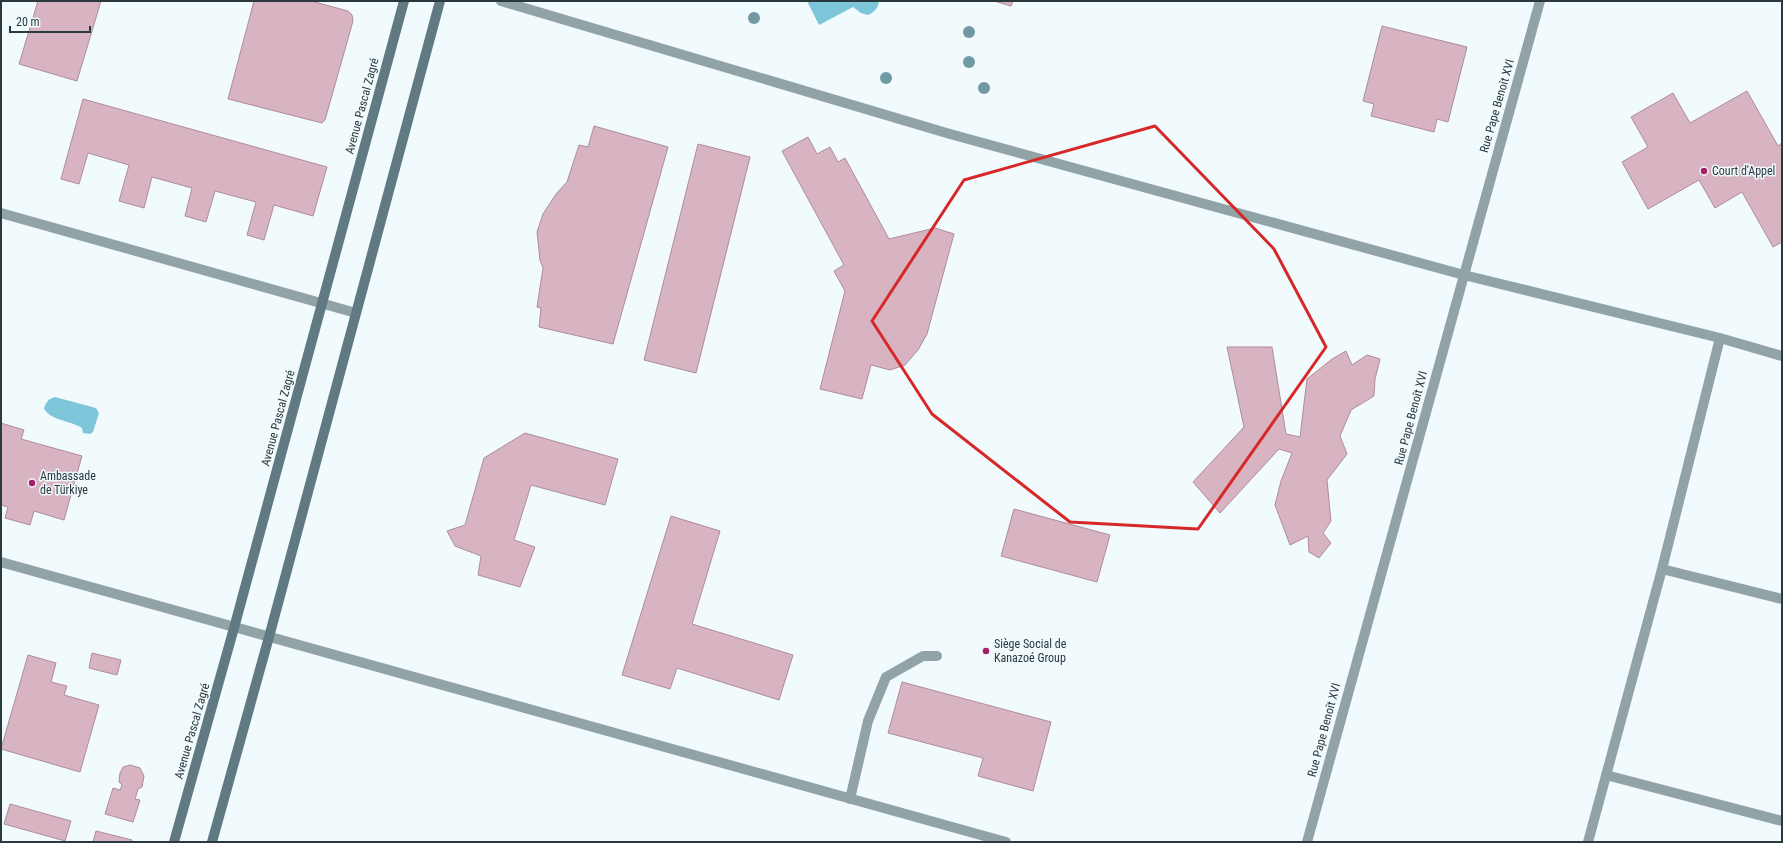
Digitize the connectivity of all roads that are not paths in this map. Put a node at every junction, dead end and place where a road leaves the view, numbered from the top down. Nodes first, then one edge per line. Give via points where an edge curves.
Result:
1 (404, 1) edge
2 (440, 1) edge
3 (501, 1) edge
4 (1540, 1) edge
5 (1, 214) edge
6 (1464, 275) junction
7 (322, 304) junction
8 (356, 314) junction
9 (1720, 338) junction
10 (1782, 356) edge
11 (1, 562) edge
12 (1662, 569) junction
13 (1782, 599) edge
14 (234, 628) junction
15 (269, 637) junction
16 (937, 656) dead end
17 (1606, 774) junction
18 (850, 799) junction
19 (1782, 821) edge
20 (174, 842) edge
21 (212, 842) edge
22 (1006, 842) edge
23 (1307, 842) edge
24 (1588, 842) edge

1 - 7 main road, Avenue Pascal Zagré
2 - 8 main road
3 - 6 street via 950,134
4 - 6 street, Rue Pape Benoît XVI
5 - 7 street
6 - 9 street
6 - 23 street, Rue Pape Benoît XVI
7 - 8 street
7 - 14 main road, Avenue Pascal Zagré
8 - 15 main road
9 - 10 street
9 - 12 street
11 - 14 street
12 - 13 street
12 - 17 street
14 - 15 street
14 - 20 main road, Avenue Pascal Zagré
15 - 18 street
15 - 21 main road
16 - 18 street via 924,656 886,677 868,721
17 - 19 street
17 - 24 street
18 - 22 street

